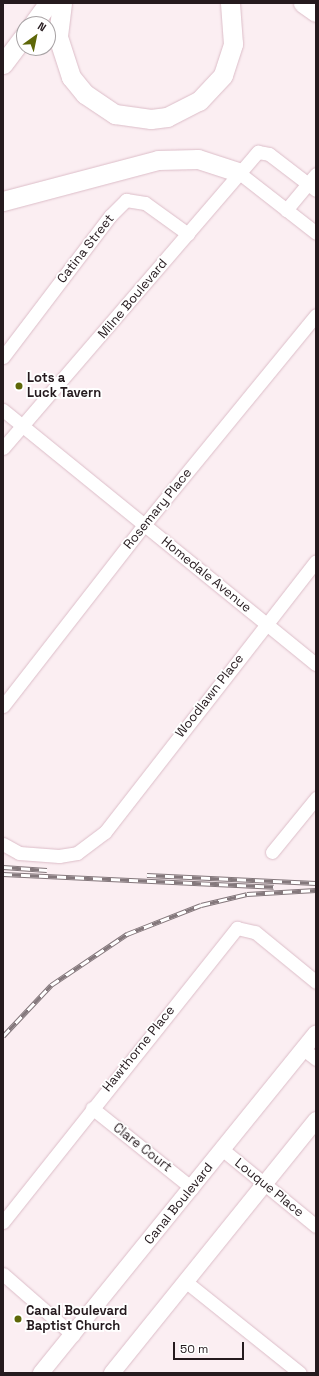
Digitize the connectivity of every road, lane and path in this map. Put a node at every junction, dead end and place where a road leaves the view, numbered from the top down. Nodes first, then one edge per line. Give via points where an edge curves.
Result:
1 (48, 3) edge
2 (62, 3) edge
3 (230, 3) edge
4 (303, 3) edge
5 (316, 12) edge
6 (39, 16) edge
7 (16, 47) edge
8 (3, 64) edge
9 (238, 172) junction
10 (313, 183) edge
11 (3, 201) edge
12 (286, 210) junction
13 (316, 233) edge
14 (188, 234) junction
15 (316, 315) edge
16 (3, 357) edge
17 (3, 410) edge
18 (21, 424) junction
19 (3, 448) edge
20 (144, 525) junction
21 (316, 561) edge
22 (266, 624) junction
23 (316, 664) edge
24 (3, 706) edge
25 (316, 798) edge
26 (3, 844) edge
27 (272, 852) dead end
28 (316, 982) edge
29 (316, 1033) edge
30 (302, 1048) junction
31 (316, 1059) edge
32 (92, 1108) junction
33 (316, 1120) edge
34 (223, 1150) junction
35 (263, 1183) junction
36 (192, 1188) junction
37 (3, 1222) edge
38 (316, 1226) edge
39 (3, 1274) edge
40 (185, 1281) junction
41 (73, 1336) junction
42 (41, 1373) edge
43 (112, 1373) edge
44 (300, 1373) edge

1 - 6 highway
2 - 3 highway via 58,37 71,77 85,94 115,114 151,120 183,111 210,92 225,70 233,44
4 - 5 highway
7 - 8 highway
9 - 10 street, Milne Boulevard via 263,151
9 - 11 highway via 198,159 158,160
9 - 12 street
9 - 14 street, Milne Boulevard
10 - 12 street
12 - 13 street
14 - 16 street, Catina Street via 145,203 126,200 110,216
14 - 18 street, Milne Boulevard via 72,370
15 - 20 street, Rosemary Place
17 - 18 street, Homedale Avenue
18 - 19 street, Milne Boulevard
18 - 20 street, Homedale Avenue
20 - 22 street, Homedale Avenue
20 - 24 street, Rosemary Place
21 - 22 street, Woodlawn Place
22 - 23 street, Homedale Avenue
22 - 26 street, Woodlawn Place via 105,832 77,853 59,856 19,853
25 - 27 street
28 - 32 street, Hawthorne Place via 255,932 237,928
29 - 30 main road, Canal Boulevard
30 - 31 street
30 - 34 main road, Canal Boulevard
32 - 36 street, Clare Court
32 - 37 street, Hawthorne Place
33 - 35 main road
34 - 35 street, Louque Place
34 - 36 main road, Canal Boulevard
35 - 38 street, Louque Place
35 - 40 main road
36 - 41 main road, Canal Boulevard
39 - 41 street
40 - 43 main road
40 - 44 street
41 - 42 main road, Canal Boulevard

